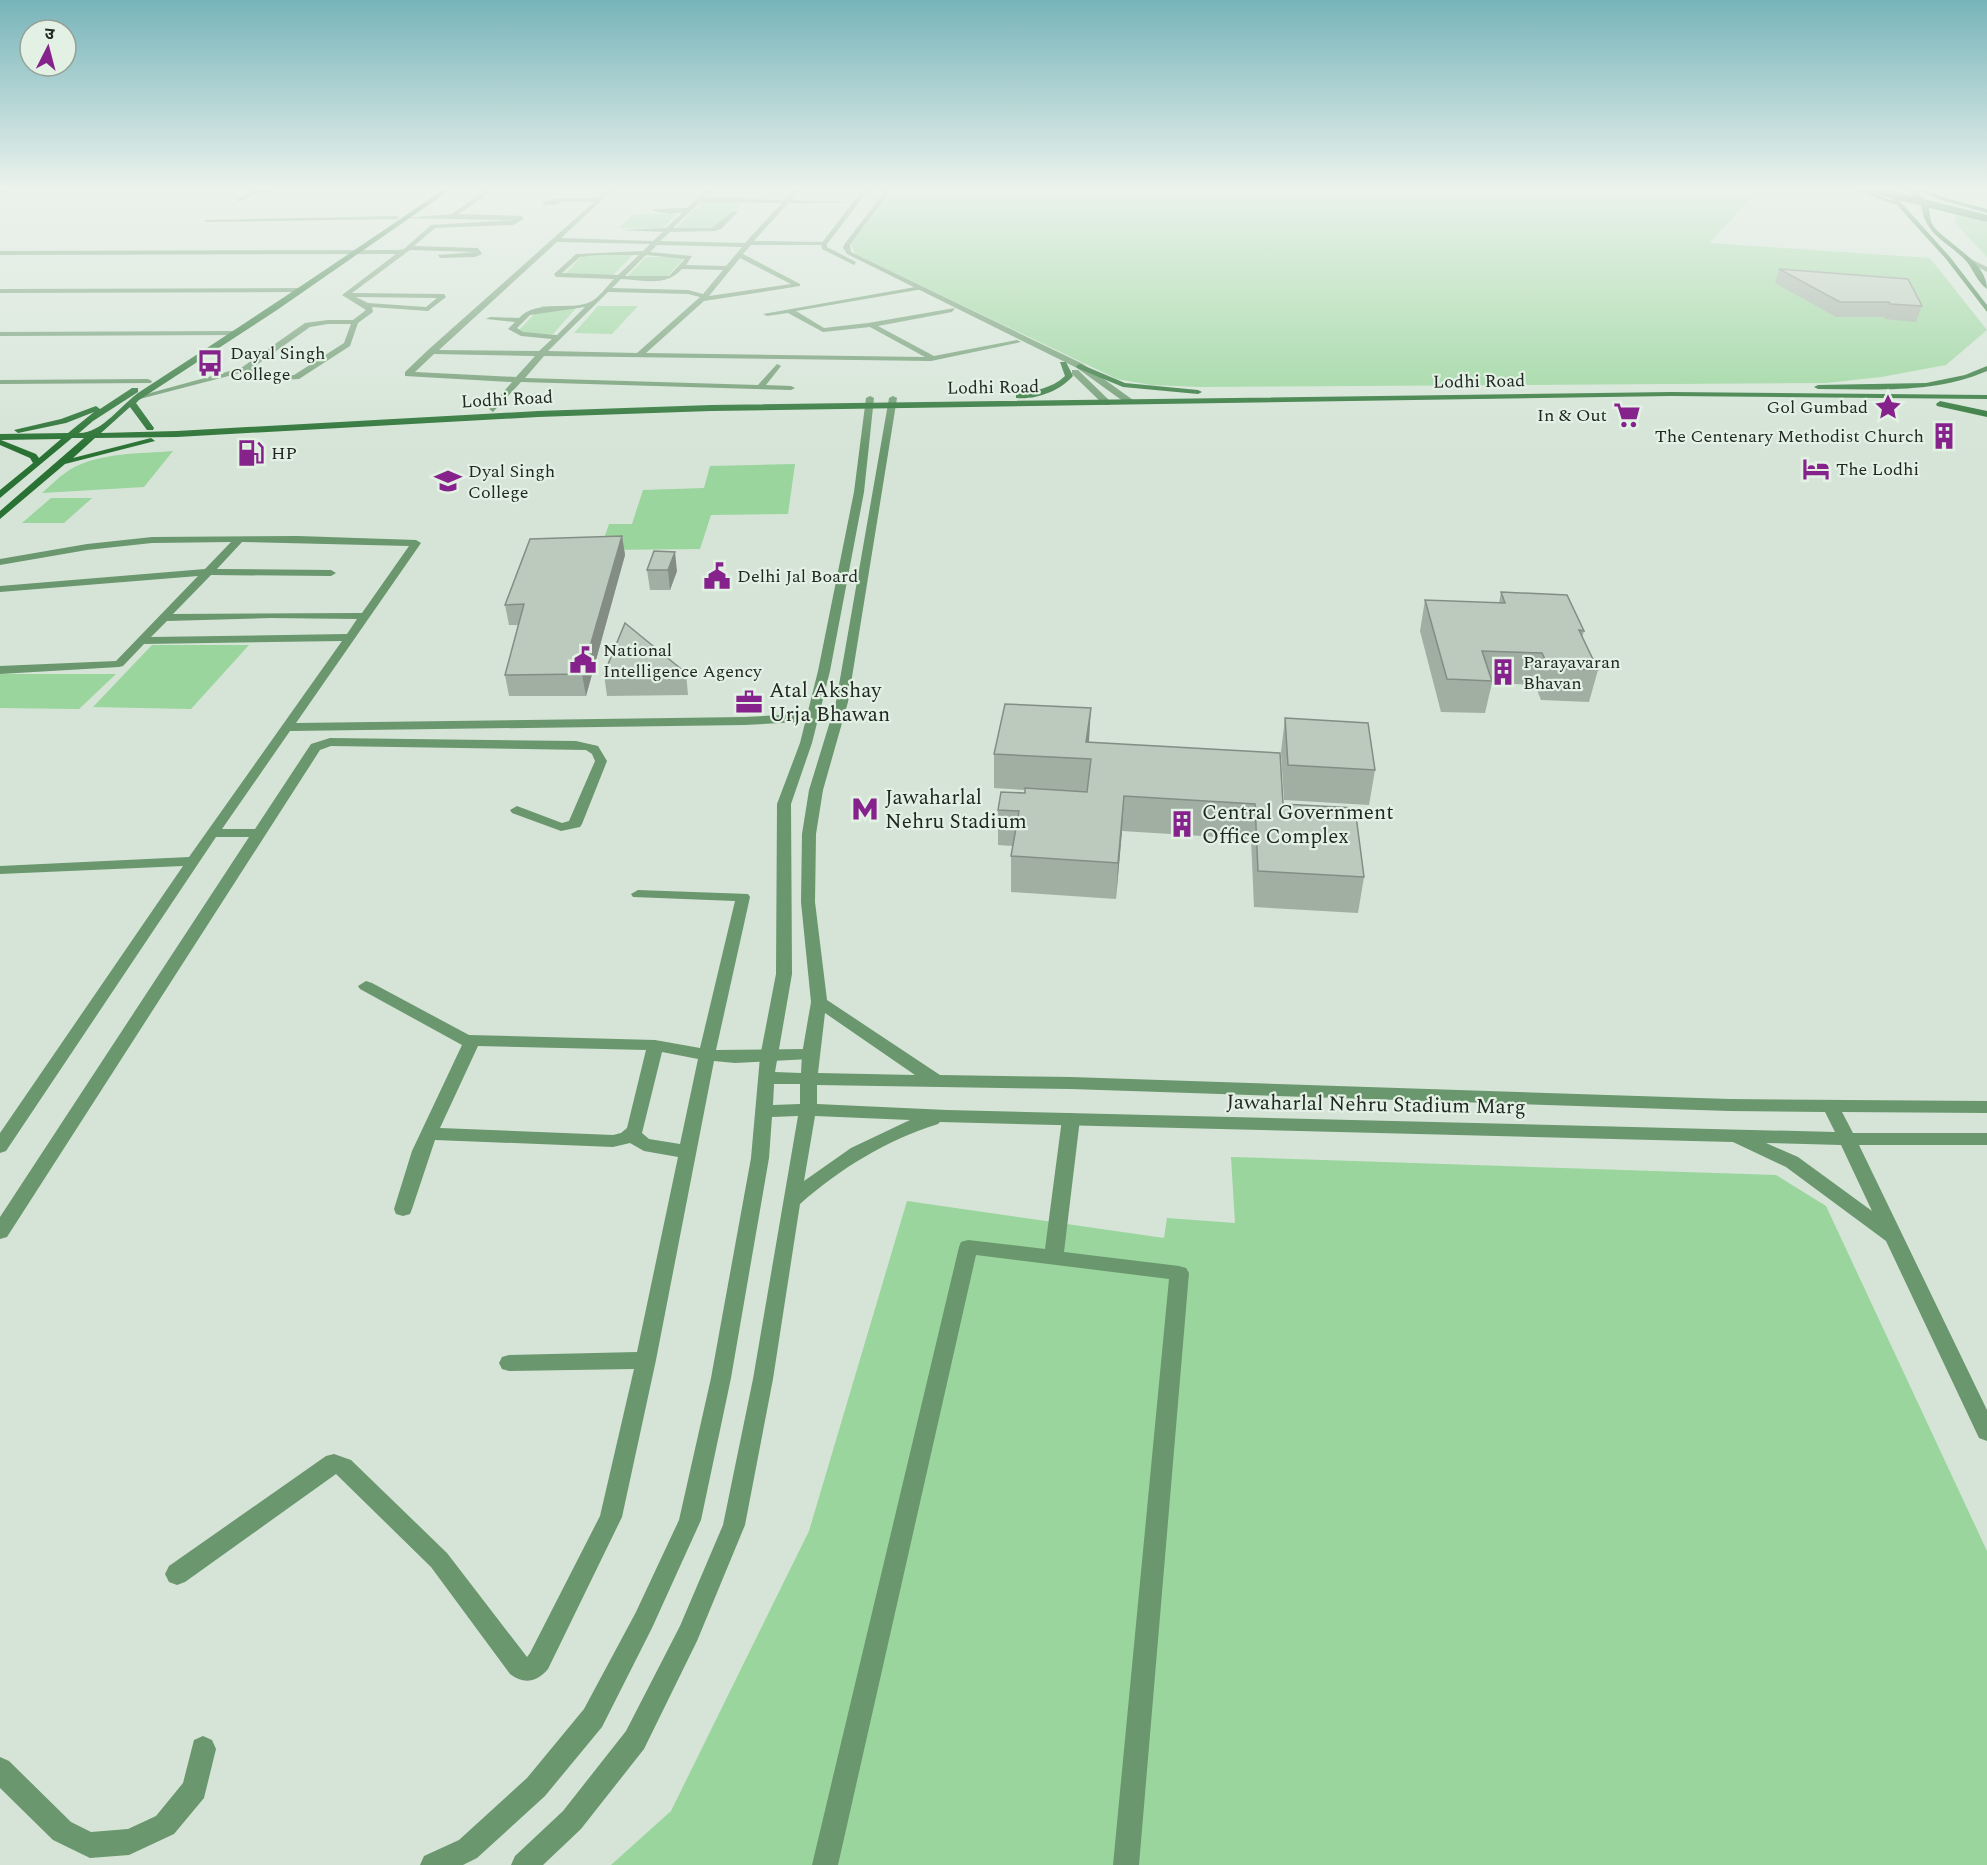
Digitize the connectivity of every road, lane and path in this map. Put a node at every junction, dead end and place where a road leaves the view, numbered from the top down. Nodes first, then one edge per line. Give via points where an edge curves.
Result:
1 (313, 275) edge
2 (323, 275) edge
3 (372, 275) edge
4 (516, 275) edge
5 (557, 275) edge
6 (622, 275) edge
7 (672, 275) edge
8 (723, 275) edge
9 (778, 275) edge
10 (879, 275) edge
11 (894, 275) edge
12 (1954, 275) edge
13 (1960, 275) edge
14 (1977, 275) edge
15 (619, 278) junction
16 (1987, 287) edge
17 (921, 288) junction
18 (291, 290) junction
19 (301, 290) junction
20 (910, 290) junction
21 (0, 291) edge
22 (606, 291) junction
23 (345, 295) junction
24 (703, 298) junction
25 (592, 304) junction
26 (367, 305) junction
27 (789, 310) junction
28 (952, 310) junction
29 (1987, 310) edge
30 (767, 314) dead end
31 (490, 319) dead end
32 (520, 320) junction
33 (355, 322) junction
34 (1987, 322) edge
35 (869, 325) junction
36 (219, 333) junction
37 (234, 333) junction
38 (0, 334) edge
39 (558, 337) junction
40 (1017, 342) junction
41 (431, 352) junction
42 (541, 354) junction
43 (639, 356) junction
44 (931, 359) junction
45 (1063, 364) junction
46 (777, 366) dead end
47 (1080, 366) junction
48 (1987, 368) edge
49 (244, 370) junction
50 (519, 380) junction
51 (148, 381) junction
52 (0, 382) edge
53 (760, 387) junction
54 (791, 388) dead end
55 (1743, 389) junction
56 (1987, 390) edge
57 (1226, 394) junction
58 (1121, 396) junction
59 (1011, 397) junction
60 (1987, 397) edge
61 (1889, 398) junction
62 (1104, 399) junction
63 (134, 400) junction
64 (893, 401) junction
65 (116, 402) junction
66 (870, 402) junction
67 (1131, 402) junction
68 (493, 409) junction
69 (1987, 414) edge
70 (102, 428) junction
71 (150, 428) junction
72 (78, 429) junction
73 (0, 430) edge
74 (18, 430) junction
75 (177, 434) junction
76 (71, 436) junction
77 (94, 436) junction
78 (0, 437) edge
79 (0, 442) edge
80 (62, 463) junction
81 (38, 464) junction
82 (0, 495) edge
83 (0, 516) edge
84 (240, 539) junction
85 (0, 562) edge
86 (207, 572) junction
87 (331, 573) dead end
88 (0, 589) edge
89 (366, 616) junction
90 (162, 618) junction
91 (351, 637) junction
92 (140, 641) junction
93 (0, 670) edge
94 (839, 716) junction
95 (813, 718) junction
96 (286, 727) junction
97 (517, 810) dead end
98 (212, 833) junction
99 (258, 833) junction
100 (194, 861) junction
101 (0, 870) edge
102 (638, 894) dead end
103 (366, 986) dead end
104 (819, 1002) junction
105 (472, 1041) junction
106 (655, 1045) junction
107 (810, 1054) junction
108 (707, 1055) junction
109 (768, 1057) junction
110 (808, 1077) junction
111 (766, 1078) junction
112 (935, 1080) junction
113 (1831, 1106) junction
114 (1987, 1107) edge
115 (808, 1110) junction
116 (765, 1112) junction
117 (947, 1116) junction
118 (1071, 1119) junction
119 (429, 1134) junction
120 (632, 1135) junction
121 (1733, 1135) junction
122 (1848, 1139) junction
123 (1987, 1139) edge
124 (0, 1146) edge
125 (689, 1152) junction
126 (791, 1202) junction
127 (403, 1209) dead end
128 (0, 1232) edge
129 (1895, 1238) junction
130 (1054, 1257) junction
131 (646, 1360) junction
132 (509, 1363) dead end
133 (1987, 1432) edge
134 (177, 1574) dead end
135 (203, 1749) dead end
136 (0, 1770) edge
137 (433, 1865) edge
138 (524, 1865) edge
139 (825, 1865) edge
140 (1126, 1865) edge

1 - 18 main road
2 - 19 main road
3 - 23 street
4 - 41 street
5 - 15 street
6 - 15 street
7 - 15 street
8 - 24 street
9 - 24 street via 798,285
10 - 20 street
11 - 17 street
12 - 34 main road
13 - 29 main road
14 - 16 main road
15 - 22 street
17 - 20 street
17 - 47 street
18 - 19 street
18 - 21 street
18 - 36 main road
19 - 37 main road
20 - 27 street
20 - 28 street
22 - 24 street via 688,292
22 - 25 street
23 - 26 street
23 - 26 street via 444,296 429,309
24 - 43 street
25 - 32 street via 543,308
25 - 39 street
26 - 33 street via 370,310
27 - 30 street
27 - 35 street via 825,331
28 - 35 street
28 - 40 street
31 - 32 street
32 - 39 street via 512,329 514,332
33 - 49 street via 308,325
33 - 49 street via 347,344 296,377
35 - 44 street
36 - 37 street
36 - 38 street
36 - 51 main road
37 - 63 main road
39 - 42 street
40 - 44 street
40 - 45 street
41 - 42 street
41 - 50 street via 408,374
42 - 43 street
42 - 50 street
43 - 44 street
45 - 59 main road via 1069,376 1064,382 1038,394
45 - 62 street
46 - 53 street
47 - 57 main road via 1123,385
47 - 58 street
48 - 55 main road via 1941,384
49 - 63 street
50 - 53 street
50 - 68 street
51 - 52 street
51 - 65 main road
53 - 54 street
55 - 56 main road, Lodhi Road
55 - 57 main road, Lodhi Road
57 - 58 main road, Lodhi Road
58 - 62 main road, Lodhi Road
58 - 67 street
59 - 62 main road, Lodhi Road
59 - 64 main road, Lodhi Road
60 - 61 main road, Lodhi Road
61 - 67 main road, Lodhi Road via 1671,394
61 - 69 main road
62 - 64 main road, Lodhi Road
62 - 67 main road, Lodhi Road
63 - 70 main road
63 - 71 main road
64 - 66 main road, Lodhi Road
64 - 94 street
65 - 72 main road
65 - 74 main road via 63,421
66 - 68 main road, Lodhi Road
66 - 75 main road, Lodhi Road via 526,414
66 - 95 street via 859,492
68 - 71 main road, Lodhi Road
70 - 71 main road, Lodhi Road
70 - 72 main road, Lodhi Road
70 - 77 main road
72 - 74 main road, Lodhi Road
72 - 76 main road
73 - 74 main road
75 - 77 main road, Lodhi Road
75 - 80 main road
76 - 77 main road, Lodhi Road
76 - 78 main road, Lodhi Road
76 - 81 main road
77 - 80 main road
79 - 81 main road via 33,456
80 - 83 main road
81 - 82 main road
84 - 85 street via 126,542
84 - 86 street
84 - 89 street via 416,543
86 - 87 street
86 - 88 street
86 - 90 street
89 - 90 street
89 - 91 street
90 - 92 street
91 - 92 street
91 - 96 street
92 - 93 street via 119,664
94 - 95 street
94 - 104 street via 816,790 809,834 808,902
95 - 96 street
95 - 109 street via 784,804 784,974
96 - 98 street
97 - 99 street via 561,826 575,824 601,761 599,753 591,745 571,744 330,742 315,747
98 - 99 street
98 - 100 street
99 - 128 street
100 - 101 street
100 - 124 street
102 - 108 street via 743,897
103 - 105 street
104 - 107 street
104 - 112 street
105 - 106 street
105 - 119 street
106 - 108 street
106 - 120 street
107 - 109 street
107 - 110 street
108 - 109 street
108 - 125 street
109 - 111 street
110 - 111 street, Jawaharlal Nehru Stadium Marg
110 - 112 street, Jawaharlal Nehru Stadium Marg
110 - 115 street
111 - 116 street
112 - 113 street, Jawaharlal Nehru Stadium Marg
113 - 114 street, Jawaharlal Nehru Stadium Marg
113 - 122 street
115 - 116 street, Jawaharlal Nehru Stadium Marg
115 - 117 street, Jawaharlal Nehru Stadium Marg
115 - 126 street
116 - 137 street via 721,1378 690,1520 593,1718 536,1787 468,1849
117 - 118 street, Jawaharlal Nehru Stadium Marg
117 - 126 street via 911,1126 839,1162
118 - 121 street, Jawaharlal Nehru Stadium Marg
118 - 130 street
119 - 120 street via 613,1141
119 - 127 street
120 - 125 street via 644,1145
121 - 122 street, Jawaharlal Nehru Stadium Marg
121 - 129 street via 1792,1162
122 - 123 street, Jawaharlal Nehru Stadium Marg
122 - 129 street
125 - 131 street
126 - 138 street via 763,1379 734,1525 689,1633 635,1740 572,1820
129 - 133 street
130 - 139 street via 968,1247
130 - 140 street via 1179,1273
131 - 132 street
131 - 134 street via 611,1517 532,1669 519,1666 439,1560 343,1467 334,1463
135 - 136 street via 195,1789 165,1825 129,1842 90,1845 62,1832

